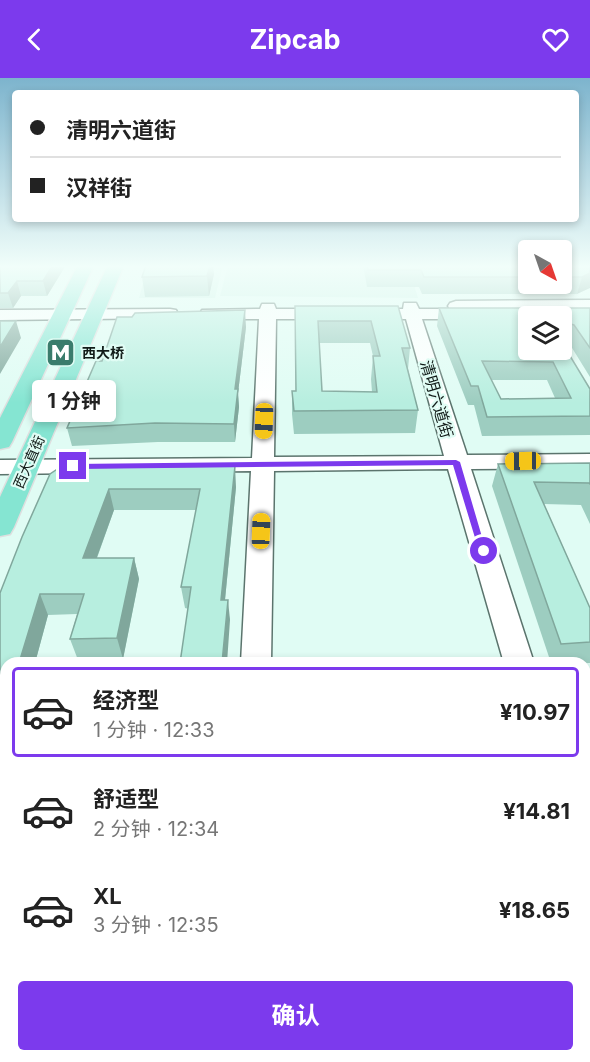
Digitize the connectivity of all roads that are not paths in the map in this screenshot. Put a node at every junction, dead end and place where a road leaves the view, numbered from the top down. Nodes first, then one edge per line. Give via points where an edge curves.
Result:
1 (268, 310) edge
2 (54, 311) edge
3 (66, 311) edge
4 (96, 311) edge
5 (412, 311) edge
6 (453, 311) edge
7 (590, 313) edge
8 (518, 314) edge
9 (572, 314) edge
10 (0, 315) edge
11 (0, 442) edge
12 (590, 461) edge
13 (456, 462) junction
14 (263, 464) junction
15 (0, 467) edge
16 (26, 467) junction
17 (0, 527) edge
18 (256, 657) edge
19 (517, 657) edge

1 - 14 street
2 - 10 street
3 - 11 main road
4 - 16 main road, 西大直街
5 - 13 street, 清明六道街
6 - 8 street
7 - 9 street
12 - 13 street
13 - 14 street
13 - 19 street, 清明六道街
14 - 16 street
14 - 18 street
15 - 16 street
16 - 17 main road, 西大直街

